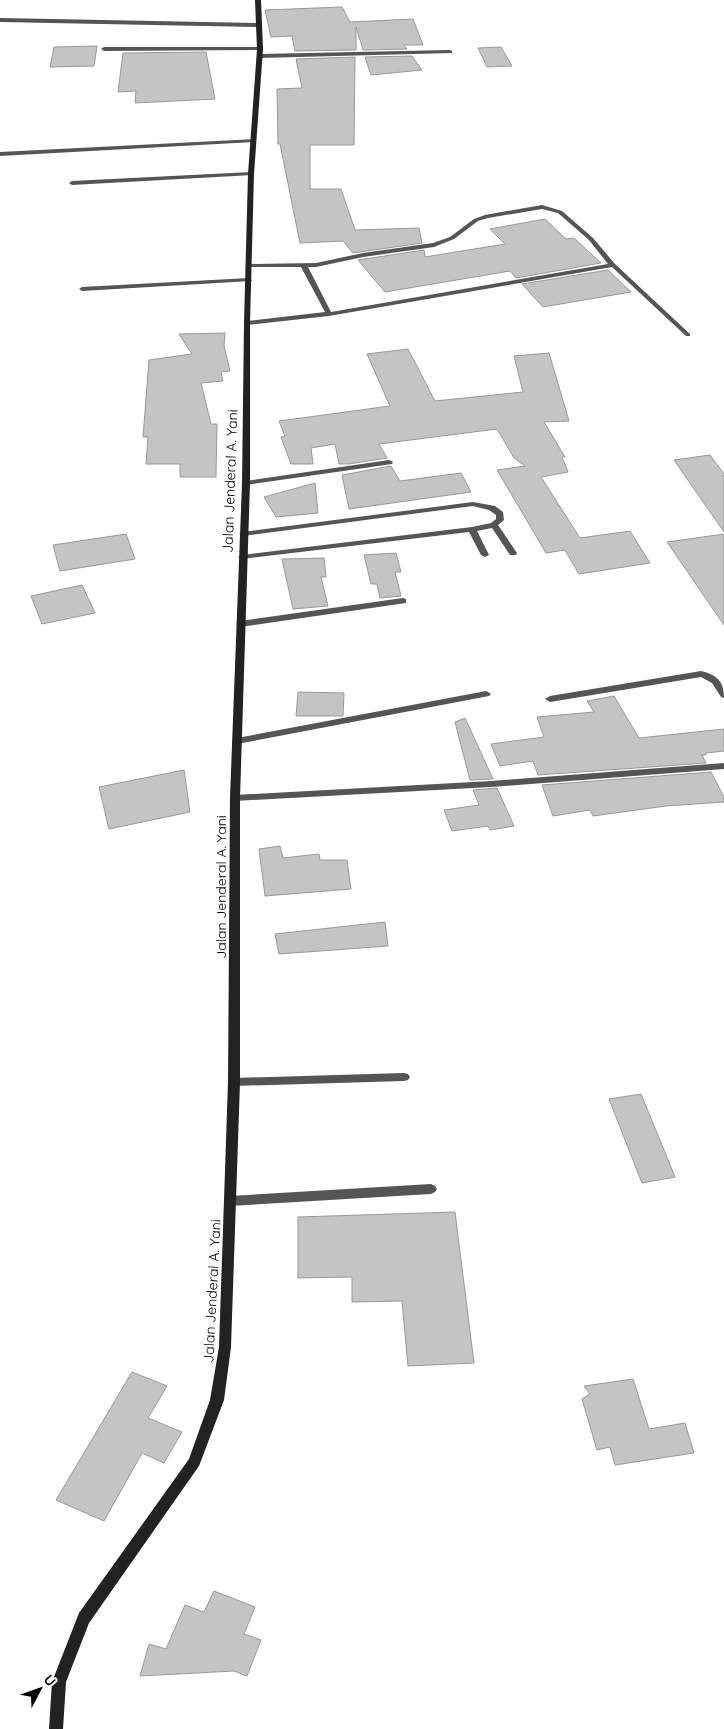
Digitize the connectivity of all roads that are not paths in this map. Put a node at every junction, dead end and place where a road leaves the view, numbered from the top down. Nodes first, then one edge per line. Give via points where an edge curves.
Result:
1 (258, 0) edge
2 (0, 20) edge
3 (260, 25) junction
4 (104, 49) dead end
5 (260, 52) junction
6 (450, 52) dead end
7 (254, 140) junction
8 (0, 154) edge
9 (251, 174) junction
10 (72, 184) dead end
11 (249, 265) junction
12 (613, 265) junction
13 (304, 266) junction
14 (249, 280) junction
15 (82, 289) dead end
16 (329, 314) junction
17 (247, 323) junction
18 (688, 335) dead end
19 (389, 462) dead end
20 (246, 483) junction
21 (494, 525) junction
22 (472, 529) junction
23 (243, 534) junction
24 (513, 553) dead end
25 (484, 555) dead end
26 (242, 557) junction
27 (403, 601) dead end
28 (240, 624) junction
29 (486, 694) dead end
30 (724, 695) edge
31 (550, 699) dead end
32 (237, 741) junction
33 (724, 766) edge
34 (235, 798) junction
35 (404, 1077) dead end
36 (234, 1082) junction
37 (431, 1189) dead end
38 (230, 1201) junction
39 (56, 1729) edge

1 - 3 main road, Jalan Jenderal A. Yani
2 - 3 street
3 - 5 main road, Jalan Jenderal A. Yani
4 - 5 street
5 - 6 street
5 - 7 main road, Jalan Jenderal A. Yani
7 - 8 street
7 - 9 main road, Jalan Jenderal A. Yani
9 - 10 street
9 - 11 main road, Jalan Jenderal A. Yani
11 - 13 street
11 - 14 main road, Jalan Jenderal A. Yani
12 - 13 street via 591,239 560,212 542,207 487,216 434,245
12 - 16 street
12 - 18 street
13 - 16 street
14 - 15 street
14 - 17 main road, Jalan Jenderal A. Yani
16 - 17 street
17 - 20 main road, Jalan Jenderal A. Yani
19 - 20 street
20 - 23 main road, Jalan Jenderal A. Yani
21 - 22 street
21 - 23 street via 500,520 500,514 492,508 473,504
21 - 24 street
22 - 25 street
22 - 26 street
23 - 26 main road, Jalan Jenderal A. Yani
26 - 28 main road, Jalan Jenderal A. Yani
27 - 28 street
28 - 32 main road, Jalan Jenderal A. Yani
29 - 32 street
30 - 31 street via 718,684 701,674
32 - 34 main road, Jalan Jenderal A. Yani
33 - 34 street via 491,784
34 - 36 main road, Jalan Jenderal A. Yani
35 - 36 street
36 - 38 main road, Jalan Jenderal A. Yani
37 - 38 street
38 - 39 main road, Jalan Jenderal A. Yani via 225,1347 217,1400 194,1462 84,1618 59,1682

